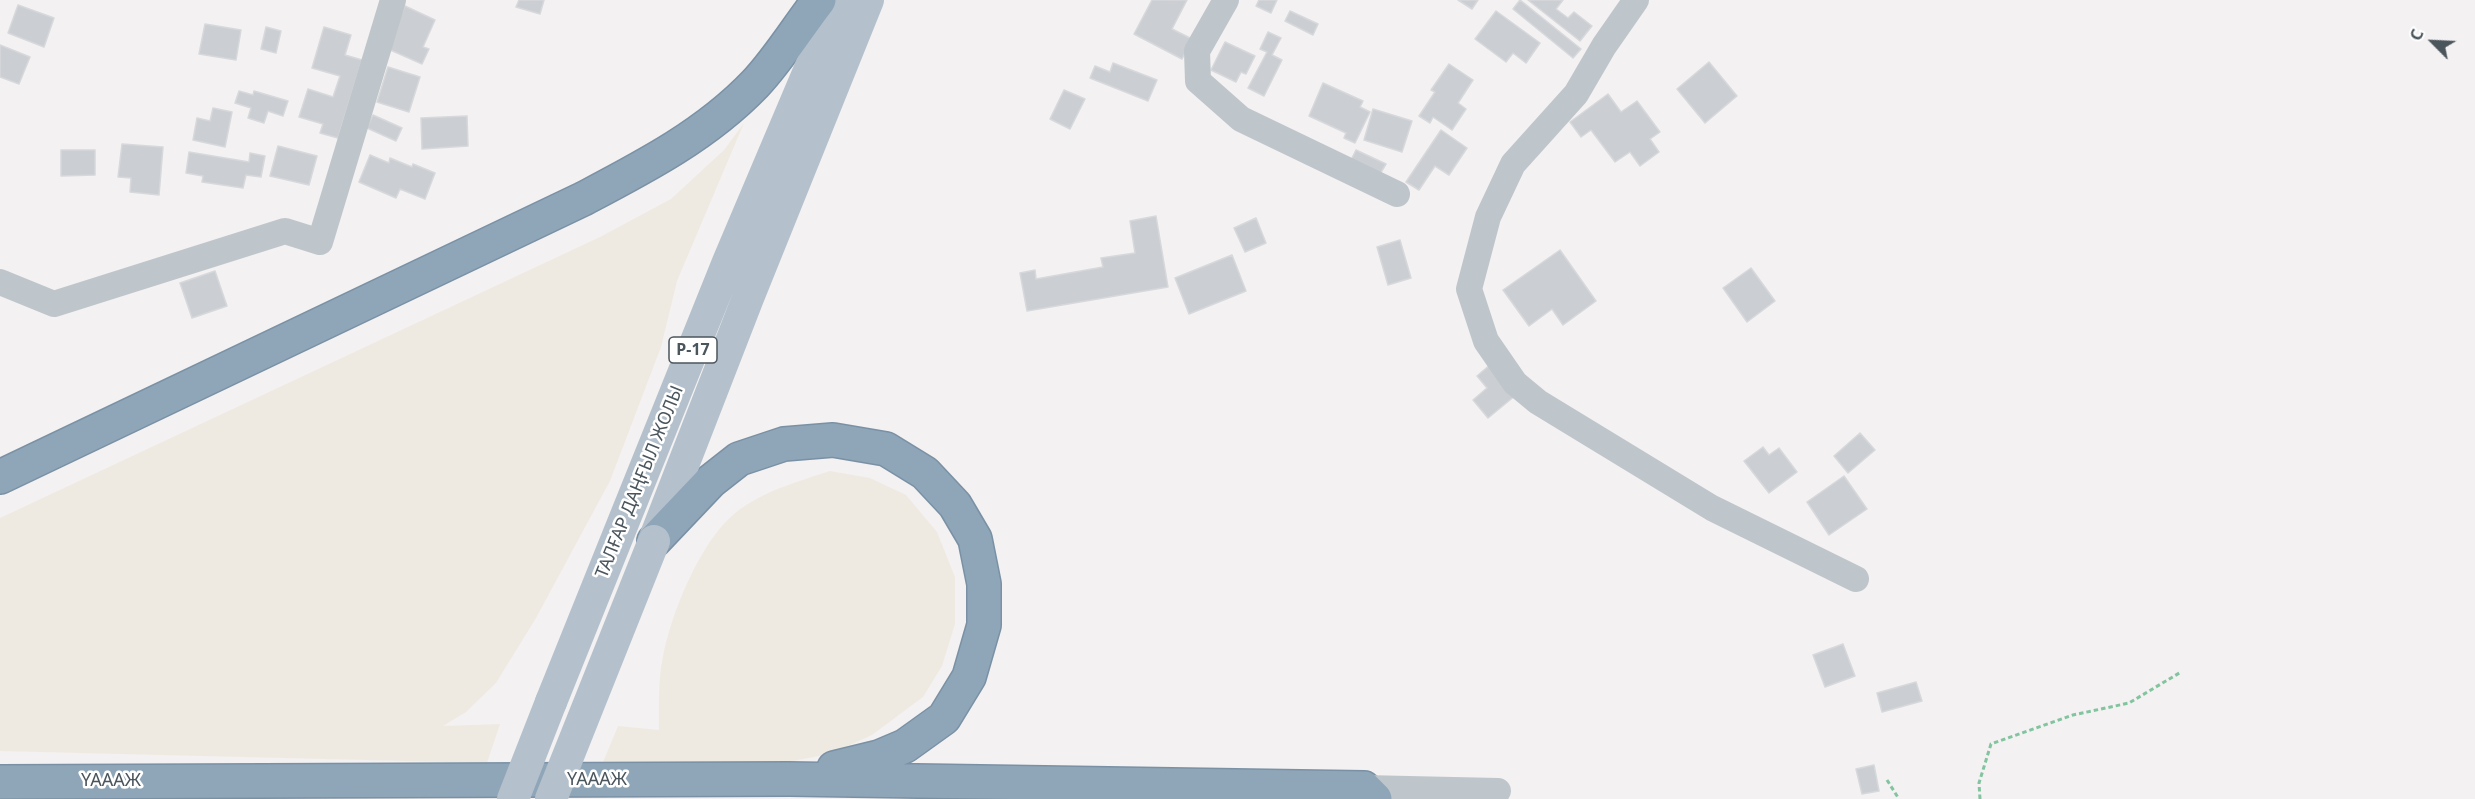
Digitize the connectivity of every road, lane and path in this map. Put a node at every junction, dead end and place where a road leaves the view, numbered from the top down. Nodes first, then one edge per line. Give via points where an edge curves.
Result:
1 (393, 0) edge
2 (819, 0) edge
3 (839, 0) edge
4 (868, 0) edge
5 (1226, 0) edge
6 (1635, 0) edge
7 (1397, 194) dead end
8 (0, 282) edge
9 (0, 477) edge
10 (654, 541) junction
11 (1856, 579) dead end
12 (2181, 672) dead end
13 (789, 779) junction
14 (1887, 780) dead end
15 (0, 782) edge
16 (1498, 791) dead end
17 (1369, 794) edge
18 (513, 799) edge
19 (552, 799) edge
20 (1899, 799) edge
21 (1980, 799) edge

1 - 8 street via 320,242 285,231 54,304
2 - 9 highway via 755,84 663,158
3 - 18 main road, ТАЛҒАР ДАҢҒЫЛ ЖОЛЫ / P-17, bridge via 728,262
4 - 10 main road, ТАЛҒАР ДАҢҒЫЛ ЖОЛЫ / P-17
5 - 7 street via 1197,51 1198,81 1241,118
6 - 11 street via 1576,94 1513,164 1488,217 1469,289 1486,341 1515,383 1538,402 1712,508
10 - 13 highway via 711,480 739,459 784,444 833,440 886,449 926,473 955,505 975,539 984,584 984,625 969,677 944,718 905,746 879,757
10 - 19 main road, ТАЛҒАР ДАҢҒЫЛ ЖОЛЫ / P-17, bridge
12 - 21 path via 2129,703 2073,715 1991,744 1979,783
13 - 15 highway, ҮАААЖ
13 - 17 highway, ҮАААЖ via 1195,785
14 - 20 path
16 - 17 street

